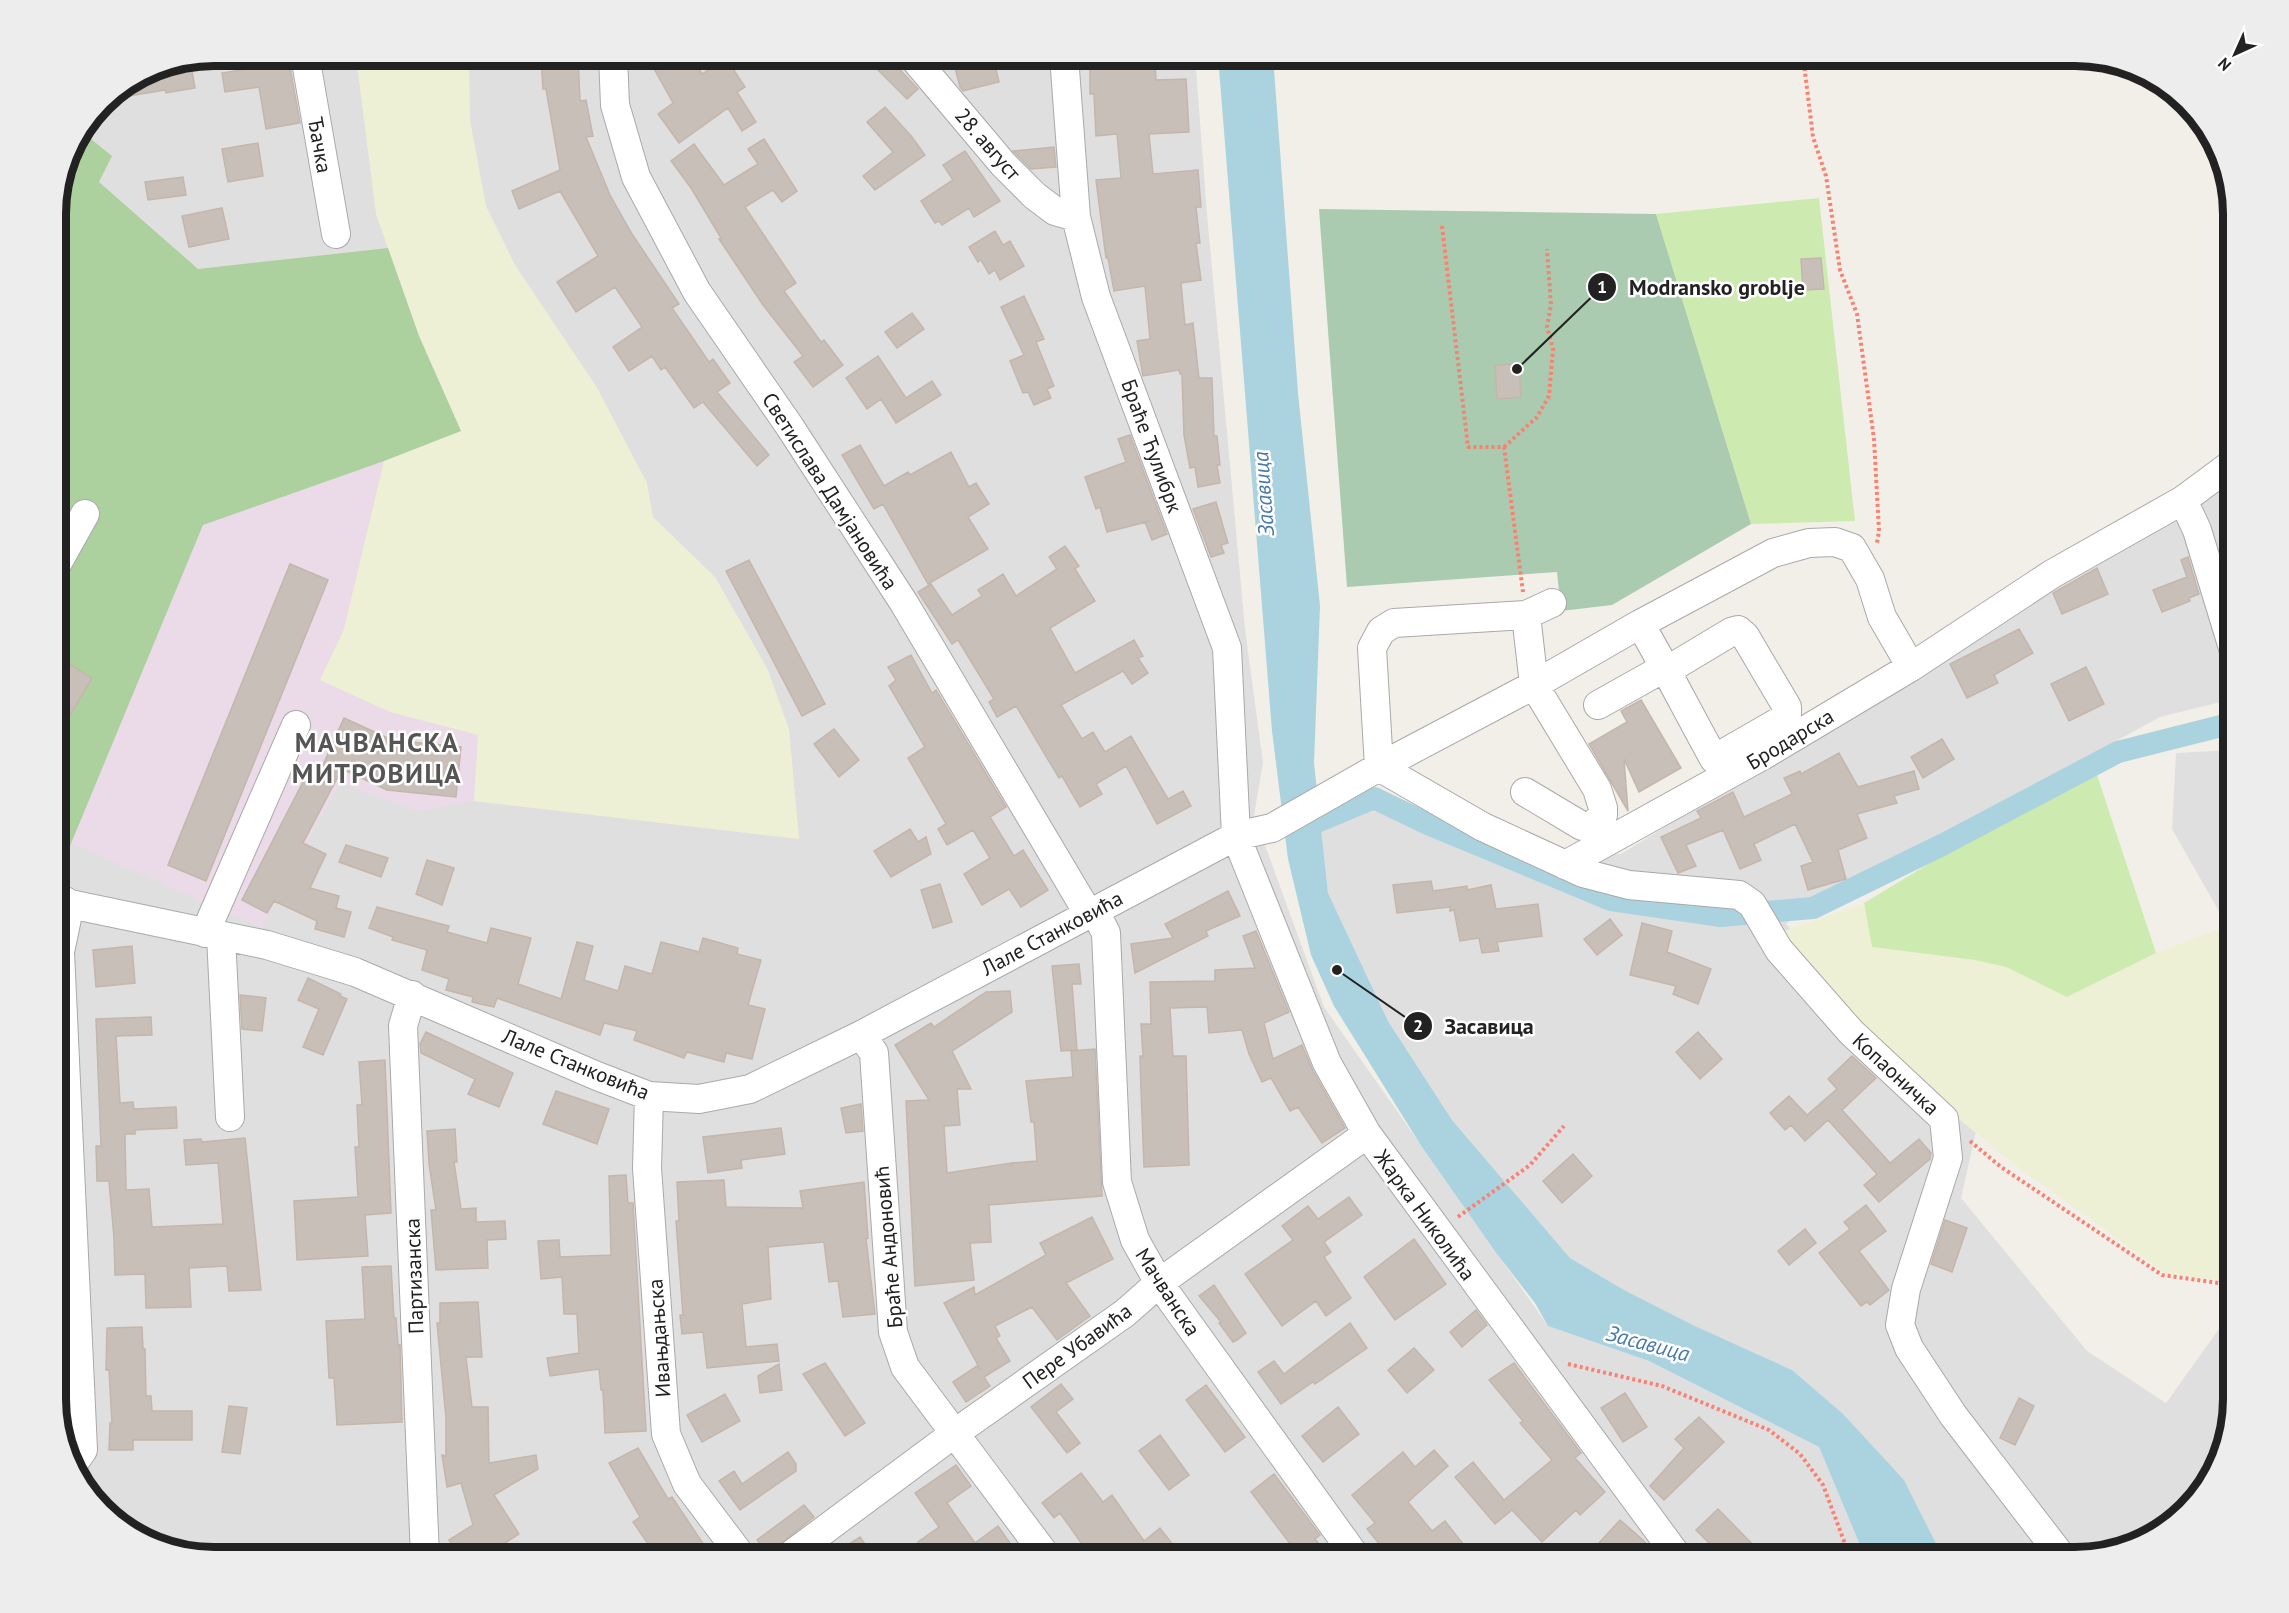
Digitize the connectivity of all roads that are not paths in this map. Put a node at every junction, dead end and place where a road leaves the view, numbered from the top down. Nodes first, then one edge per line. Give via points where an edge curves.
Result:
1 (307, 66) edge
2 (614, 66) edge
3 (920, 66) edge
4 (1065, 66) edge
5 (1076, 217) junction
6 (336, 234) dead end
7 (2223, 471) edge
8 (2183, 500) junction
9 (85, 514) dead end
10 (66, 548) edge
11 (1552, 603) dead end
12 (2223, 613) edge
13 (1526, 615) junction
14 (1641, 624) junction
15 (1911, 667) junction
16 (1665, 670) junction
17 (1534, 685) junction
18 (1598, 705) dead end
19 (296, 725) dead end
20 (1379, 767) junction
21 (1525, 792) dead end
22 (1236, 836) junction
23 (1565, 865) junction
24 (66, 901) edge
25 (1091, 911) junction
26 (213, 934) junction
27 (412, 996) junction
28 (861, 1035) junction
29 (66, 1082) edge
30 (649, 1096) junction
31 (230, 1117) dead end
32 (1367, 1134) junction
33 (1159, 1283) junction
34 (955, 1433) junction
35 (78, 1457) edge
36 (425, 1547) edge
37 (734, 1547) edge
38 (801, 1547) edge
39 (1040, 1547) edge
40 (1349, 1547) edge
41 (1671, 1547) edge
42 (2054, 1547) edge

1 - 6 street, Ђачка
2 - 25 street, Светислава Дамјановића via 615,105 636,177 697,292 904,603
3 - 5 street, 28. август via 1035,196 1055,211
4 - 5 street, Браће Ћулибрк
5 - 22 street, Браће Ћулибрк via 1096,297 1227,648
7 - 8 street, Бродарска
8 - 12 street via 2197,530
8 - 15 street, Бродарска via 2052,574
9 - 10 street
11 - 13 street
13 - 17 street
13 - 20 street via 1394,623 1381,631 1372,648
14 - 15 street via 1773,553 1809,543 1835,542 1851,548 1870,579 1882,617
14 - 16 street
14 - 17 street
15 - 23 street, Бродарска via 1762,756
16 - 16 street via 1714,759 1780,722 1787,714 1787,707 1738,630
16 - 18 street
17 - 20 street
17 - 21 street via 1597,789 1604,814 1594,824 1582,826
19 - 26 street
20 - 22 street, Лале Станковића via 1272,828
20 - 23 street via 1483,827
22 - 25 street, Лале Станковића
22 - 32 street, Жарка Николића via 1327,1063
23 - 42 street, Копаоничка via 1629,885 1739,895 1752,904 1779,950 1851,1032 1944,1119 1948,1158 1906,1289 1900,1325 1909,1348 1953,1415
24 - 26 street, Лале Станковића
25 - 28 street, Лале Станковића
25 - 33 street, Мачванска via 1106,933 1117,1182 1134,1240
26 - 27 street, Лале Станковића via 344,968
26 - 31 street
27 - 30 street, Лале Станковића
27 - 36 street, Партизанска via 403,1026
28 - 30 street, Лале Станковића via 750,1089 699,1099
28 - 34 street, Браће Андоновић via 874,1053 893,1332 905,1367
29 - 35 street via 83,1450
30 - 37 street, Ивањдањска via 647,1168 666,1434 687,1484
32 - 33 street, Пере Убавића
32 - 41 street, Жарка Николића
33 - 34 street, Пере Убавића via 1125,1313
33 - 40 street, Мачванска
34 - 38 street, Пере Убавића
34 - 39 street, Браће Андоновић

